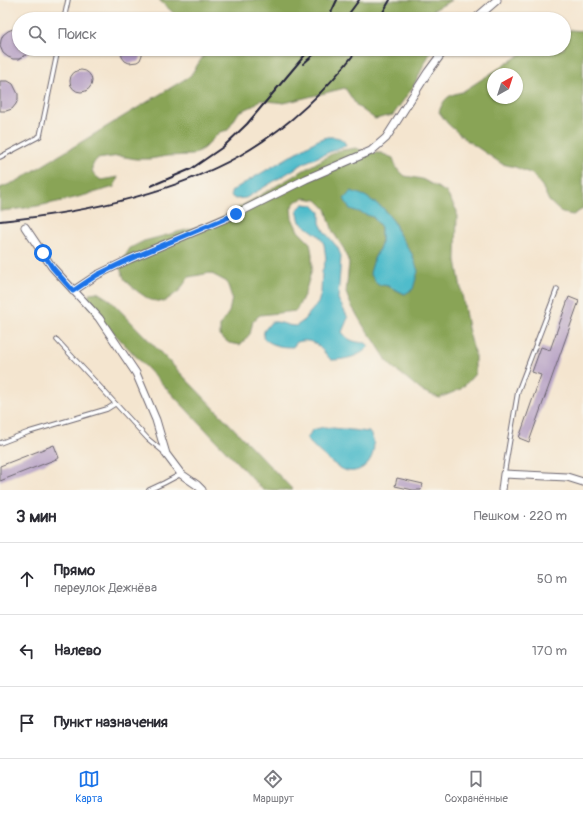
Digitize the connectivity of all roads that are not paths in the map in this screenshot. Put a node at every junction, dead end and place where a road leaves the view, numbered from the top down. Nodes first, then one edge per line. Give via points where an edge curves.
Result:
1 (68, 0) edge
2 (497, 0) edge
3 (65, 12) edge
4 (483, 12) edge
5 (57, 56) edge
6 (440, 56) edge
7 (0, 157) edge
8 (26, 227) dead end
9 (557, 289) dead end
10 (73, 291) junction
11 (57, 340) dead end
12 (115, 404) junction
13 (0, 443) edge
14 (166, 454) junction
15 (181, 474) junction
16 (504, 474) junction
17 (583, 482) edge
18 (149, 490) edge
19 (202, 490) edge
20 (502, 490) edge

1 - 3 lane
2 - 4 street
5 - 7 lane via 40,136
6 - 10 street via 386,138 371,152 130,259 97,275
8 - 10 street via 52,267
9 - 16 lane via 518,391
10 - 14 street via 99,318 136,373 156,420
11 - 12 lane
12 - 13 lane via 107,409
12 - 14 lane
14 - 15 street
15 - 18 lane
15 - 19 street
16 - 17 street via 567,477
16 - 20 street

